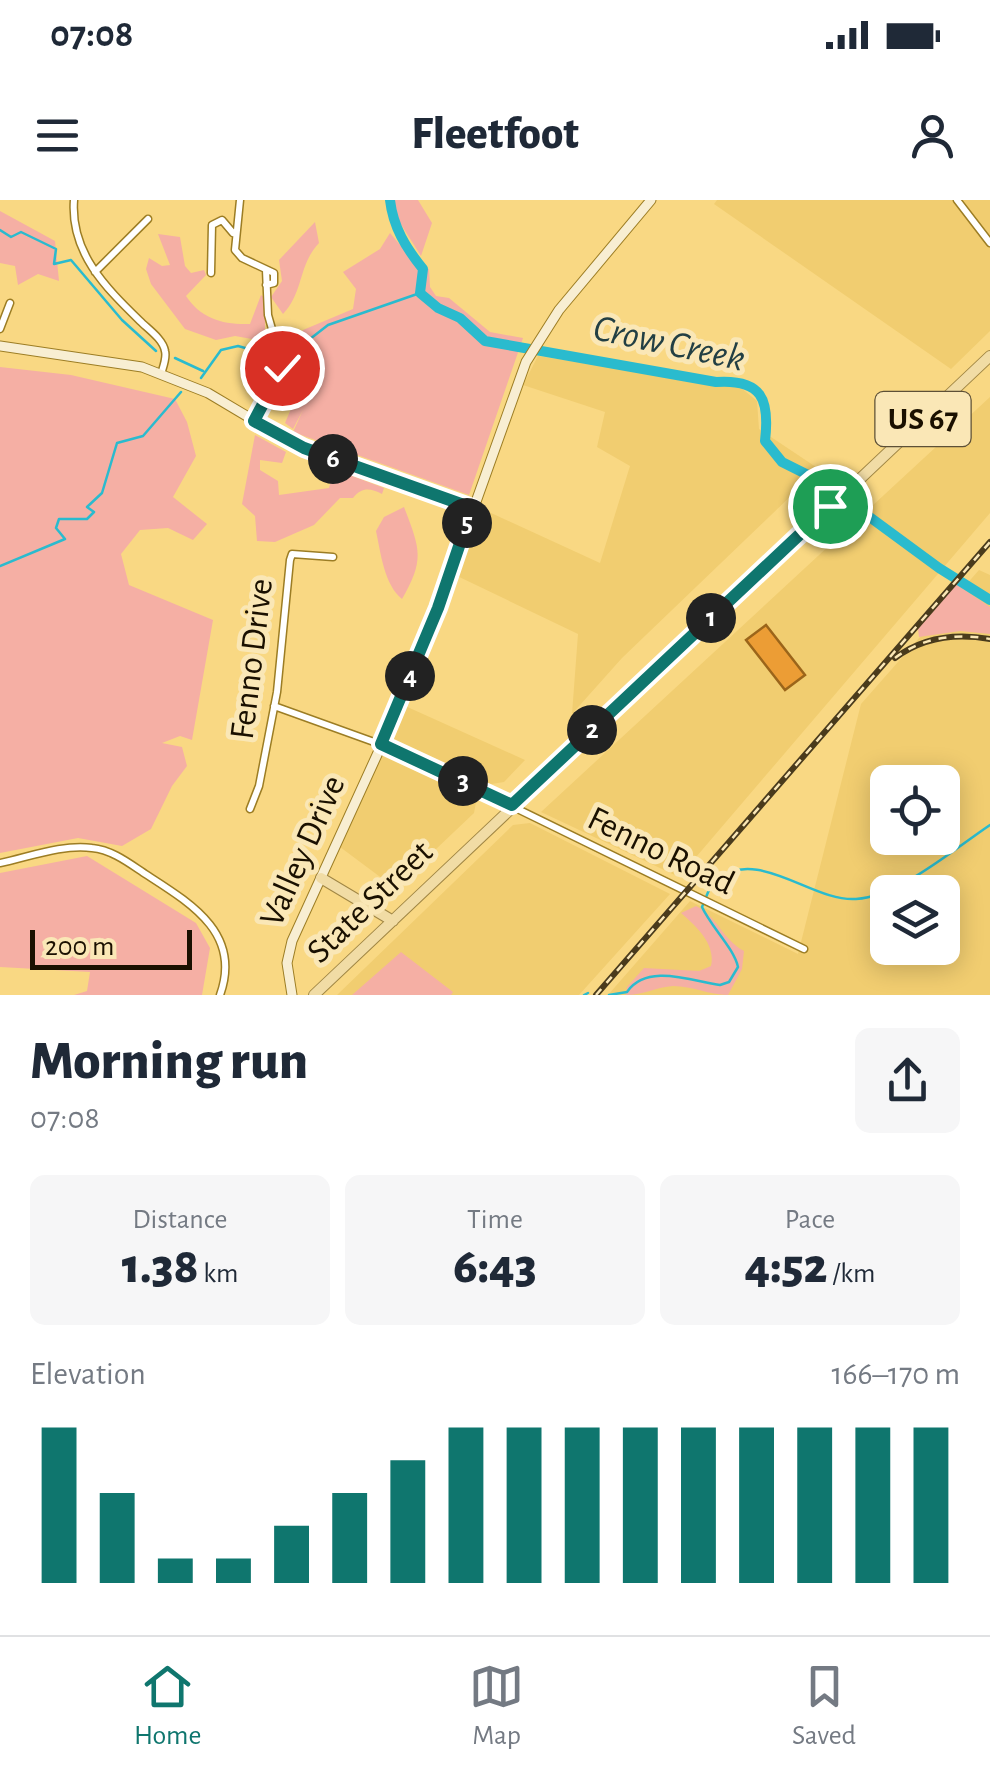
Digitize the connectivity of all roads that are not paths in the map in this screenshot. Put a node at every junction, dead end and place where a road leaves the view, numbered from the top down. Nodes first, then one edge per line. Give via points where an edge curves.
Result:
1 (74, 200) edge
2 (240, 200) edge
3 (651, 200) edge
4 (957, 200) edge
5 (148, 220) dead end
6 (234, 233) junction
7 (990, 243) edge
8 (95, 272) junction
9 (210, 273) dead end
10 (10, 302) dead end
11 (0, 328) edge
12 (0, 346) edge
13 (990, 356) edge
14 (161, 374) junction
15 (253, 420) junction
16 (472, 508) junction
17 (333, 557) dead end
18 (274, 706) junction
19 (381, 744) junction
20 (512, 805) junction
21 (250, 809) dead end
22 (0, 864) edge
23 (321, 878) junction
24 (393, 920) junction
25 (804, 949) dead end
26 (220, 995) edge
27 (292, 995) edge
28 (314, 995) edge

1 - 8 street via 74,233
2 - 6 street
3 - 16 street, Valley Drive via 538,339
4 - 7 street
5 - 8 street
6 - 9 street via 222,220 212,225
6 - 15 street via 237,254 276,278 266,285 280,373
8 - 14 street via 162,343
10 - 11 street
12 - 14 street
13 - 20 main road, State Street / US 67
14 - 15 street
15 - 16 street via 304,448
16 - 19 street, Valley Drive
17 - 18 street, Fenno Drive via 292,554
18 - 19 street, Fenno Road
18 - 21 street, Fenno Drive
19 - 20 street, Fenno Road
19 - 23 street, Valley Drive
20 - 24 main road, State Street / US 67
20 - 25 street, Fenno Road
22 - 26 street via 81,847 120,857 212,924 224,952
23 - 24 main road
23 - 27 street, Valley Drive via 289,951
24 - 28 main road, State Street / US 67

